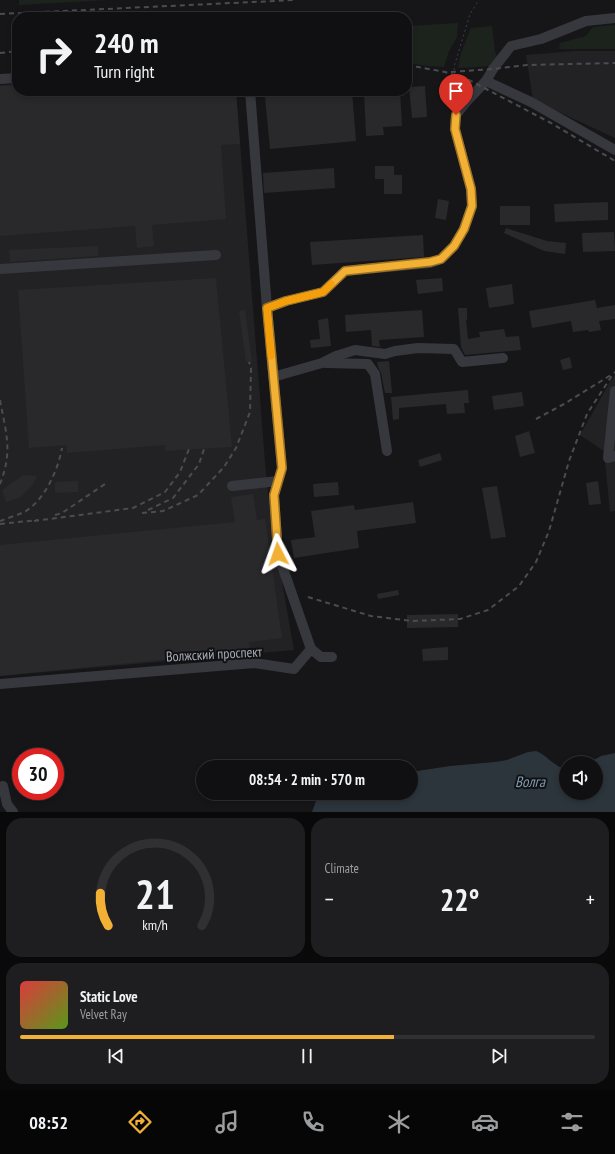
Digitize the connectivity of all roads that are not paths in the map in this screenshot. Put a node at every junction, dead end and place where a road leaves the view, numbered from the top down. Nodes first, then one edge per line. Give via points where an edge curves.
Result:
1 (615, 18) edge
2 (12, 78) edge
3 (0, 79) edge
4 (486, 81) junction
5 (250, 96) edge
6 (615, 150) edge
7 (216, 255) dead end
8 (0, 269) edge
9 (267, 308) junction
10 (503, 358) dead end
11 (322, 363) junction
12 (273, 377) junction
13 (615, 391) edge
14 (387, 451) dead end
15 (615, 456) edge
16 (278, 482) junction
17 (232, 486) dead end
18 (311, 648) junction
19 (332, 657) dead end
20 (0, 684) edge
21 (3, 786) dead end
22 (13, 812) edge

1 - 4 street via 586,21 541,39 511,46
2 - 3 street
4 - 6 street via 531,102
4 - 9 street via 456,115 455,129 471,189 472,206 464,229 454,246 441,259 430,262 345,271 323,292
5 - 9 street
7 - 8 street
9 - 12 street
10 - 11 street via 462,362 454,349 418,348 385,354 355,350
11 - 12 street
11 - 14 street via 368,364 374,374
12 - 16 street via 282,468
13 - 15 street via 608,458
16 - 17 street
16 - 18 street via 274,495 278,554
18 - 19 street via 321,657
18 - 20 street, Волжский проспект via 294,669 254,663
21 - 22 street via 7,804

